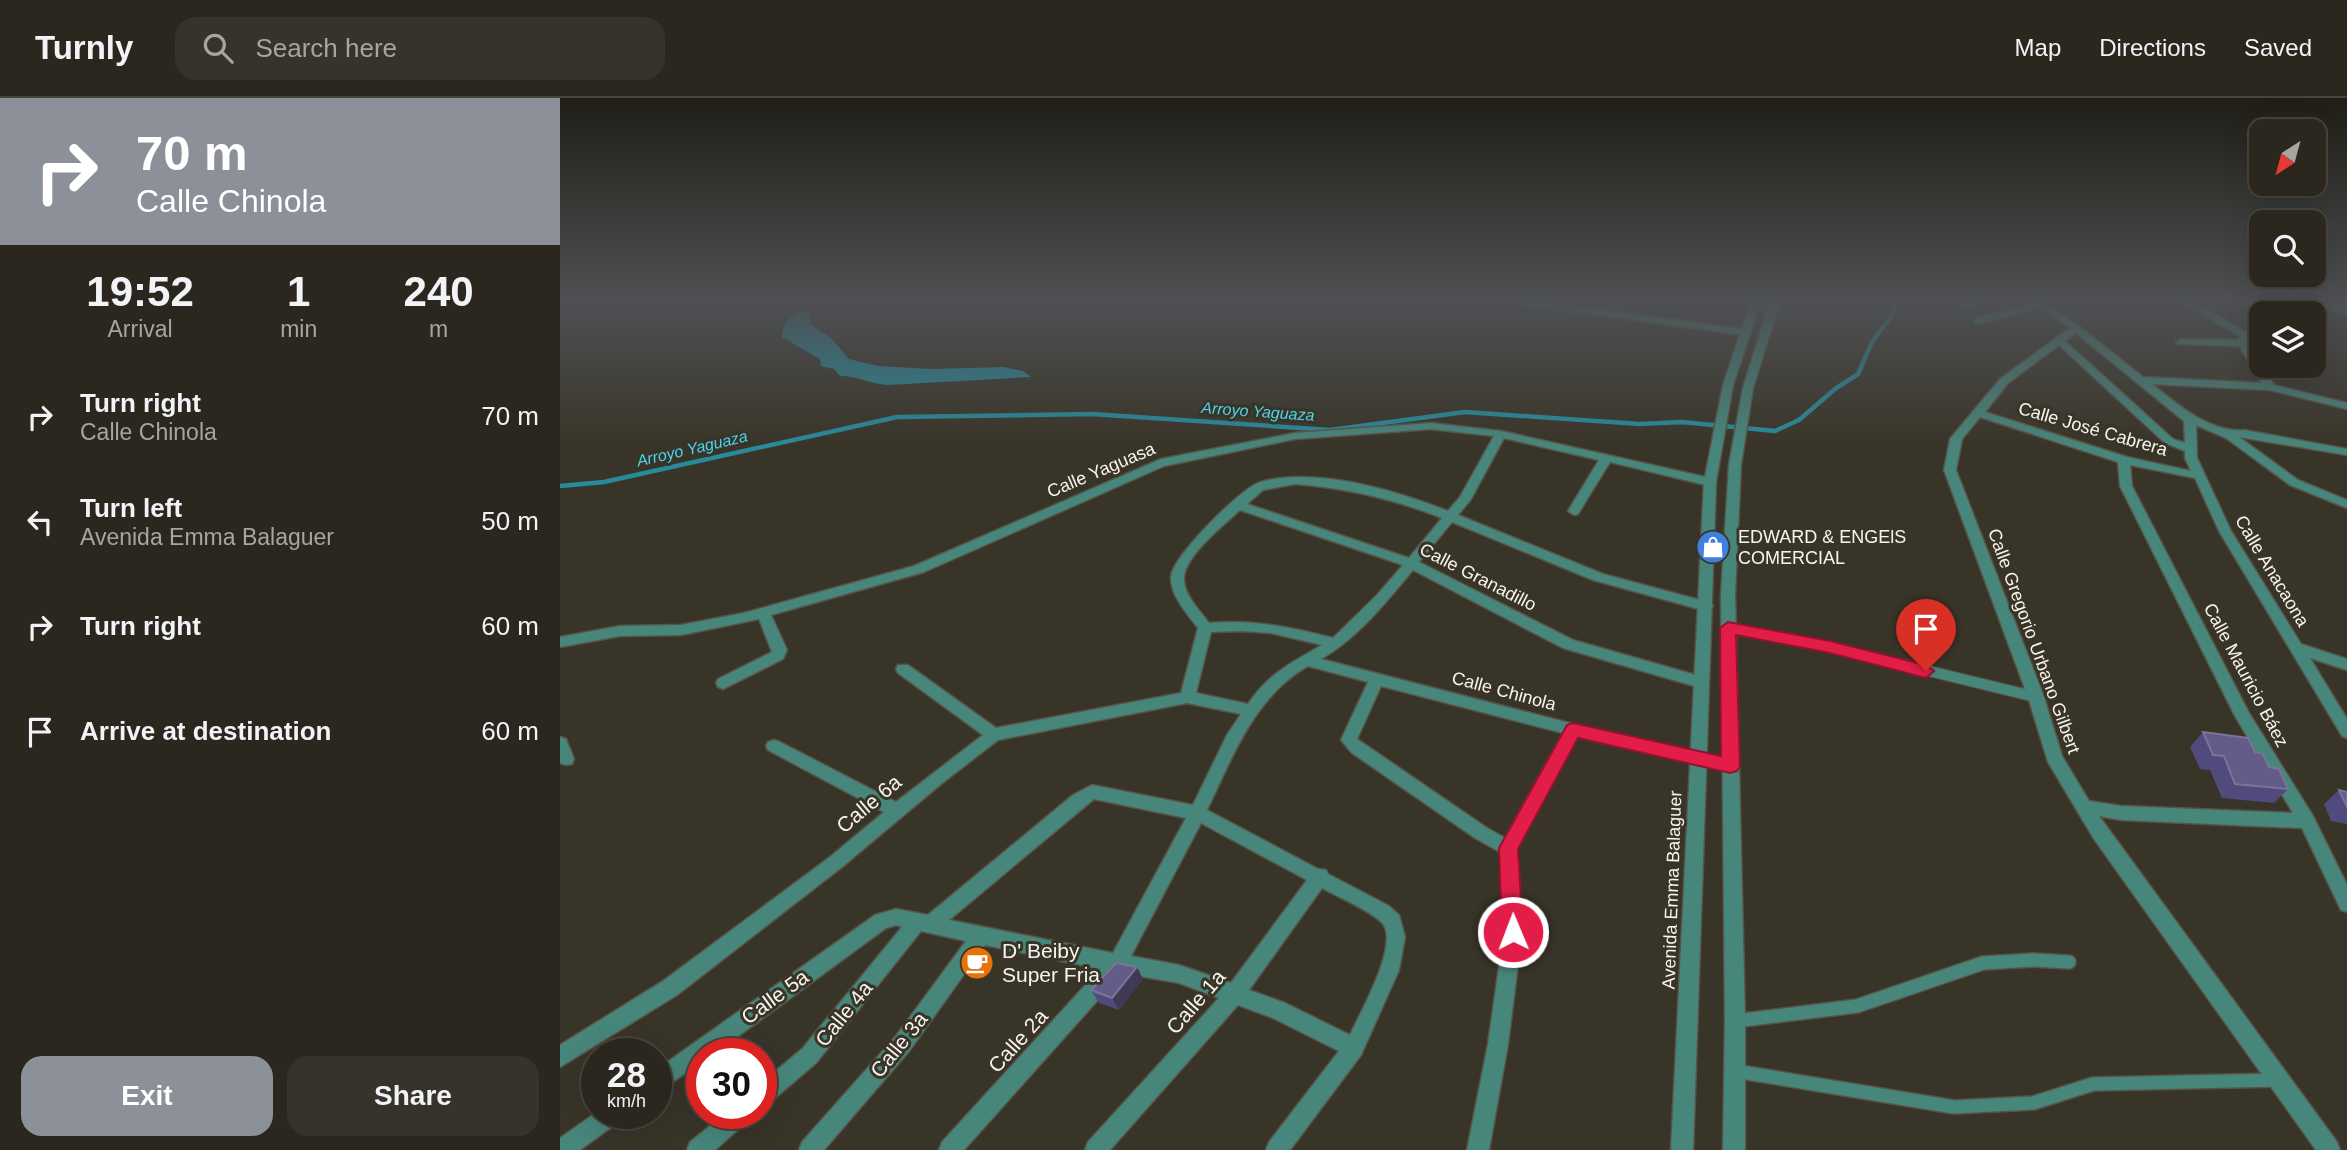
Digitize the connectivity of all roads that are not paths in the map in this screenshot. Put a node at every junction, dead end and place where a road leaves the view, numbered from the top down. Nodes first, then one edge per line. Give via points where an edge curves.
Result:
1 (1739, 350) edge
2 (1760, 350) edge
3 (2047, 350) edge
4 (2070, 350) edge
5 (2103, 350) edge
6 (2246, 350) edge
7 (2139, 380) junction
8 (2270, 387) junction
9 (2347, 406) edge
10 (1978, 412) junction
11 (2190, 420) junction
12 (1501, 434) junction
13 (2225, 435) junction
14 (2192, 450) junction
15 (2347, 452) edge
16 (1606, 459) junction
17 (2124, 460) junction
18 (2200, 476) junction
19 (1710, 482) junction
20 (2347, 504) edge
21 (1237, 505) junction
22 (1574, 511) dead end
23 (1450, 516) junction
24 (1411, 563) junction
25 (1706, 606) junction
26 (763, 612) junction
27 (1205, 628) junction
28 (1728, 628) junction
29 (560, 642) edge
30 (1336, 644) junction
31 (2296, 648) junction
32 (1308, 661) junction
33 (2347, 665) edge
34 (903, 669) dead end
35 (1377, 678) junction
36 (1702, 682) junction
37 (723, 683) dead end
38 (1186, 697) junction
39 (2036, 697) junction
40 (1250, 710) junction
41 (1573, 730) junction
42 (2347, 732) edge
43 (994, 735) junction
44 (560, 743) edge
45 (774, 746) dead end
46 (566, 759) dead end
47 (1697, 760) junction
48 (1730, 766) junction
49 (2083, 807) junction
50 (895, 810) junction
51 (1197, 813) junction
52 (2307, 821) junction
53 (1508, 848) junction
54 (1321, 876) junction
55 (2347, 904) edge
56 (924, 923) junction
57 (981, 936) junction
58 (2069, 962) dead end
59 (1118, 963) junction
60 (1235, 993) junction
61 (1735, 1021) junction
62 (1354, 1048) junction
63 (560, 1057) edge
64 (672, 1071) edge
65 (1735, 1071) junction
66 (2280, 1080) junction
67 (777, 1083) edge
68 (592, 1129) edge
69 (723, 1129) edge
70 (562, 1150) edge
71 (698, 1150) edge
72 (810, 1150) edge
73 (950, 1150) edge
74 (1096, 1150) edge
75 (1277, 1150) edge
76 (1478, 1150) edge
77 (1682, 1150) edge
78 (1734, 1150) edge
79 (2329, 1150) edge

1 - 19 street, Avenida Emma Balaguer
2 - 28 street via 1735,464
3 - 10 street, Calle Gregorio Urbano Gilbert via 2004,381
4 - 14 street via 2162,435
5 - 7 street
6 - 8 street
7 - 8 street
7 - 11 street
8 - 9 street
10 - 17 street, Calle José Cabrera
10 - 39 street, Calle Gregorio Urbano Gilbert via 1956,439 1950,470
11 - 13 street
11 - 14 street, Calle Anacaona
12 - 16 street, Calle Yaguasa
12 - 23 street, Calle 2a via 1465,499
12 - 26 street, Calle Yaguasa via 1431,426 1309,435 1168,460 922,568
13 - 15 street via 2244,433
13 - 20 street via 2287,478
14 - 18 street, Calle Anacaona
16 - 19 street, Calle Yaguasa
16 - 22 street
17 - 18 street, Calle José Cabrera
17 - 52 street, Calle Mauricio Báez via 2126,486 2243,716
18 - 31 street, Calle Anacaona via 2225,531
19 - 25 street, Avenida Emma Balaguer
21 - 23 street via 1259,487 1311,480 1352,485
21 - 24 street, Calle Granadillo
21 - 27 street via 1201,538 1176,578
23 - 24 street, Calle 2a
23 - 25 street via 1599,577
24 - 30 street, Calle 2a
24 - 36 street, Calle Granadillo via 1567,644
25 - 36 street, Avenida Emma Balaguer
26 - 29 street, Calle Yaguasa via 681,630 620,631
26 - 37 street via 779,655
27 - 30 street via 1265,625
27 - 38 street
28 - 39 lane via 1830,647
28 - 48 street
30 - 32 street, Calle 2a
31 - 33 street
31 - 42 street, Calle Anacaona
32 - 35 street, Calle Chinola
32 - 40 street, Calle 2a via 1283,674
34 - 43 street
35 - 41 street, Calle Chinola
35 - 53 street via 1349,740
36 - 47 street, Avenida Emma Balaguer
38 - 40 street, Calle 6a
38 - 43 street, Calle 6a
39 - 49 street, Calle Gregorio Urbano Gilbert via 2054,757
40 - 51 street, Calle 2a
41 - 47 street, Calle Chinola
41 - 53 street
43 - 50 street, Calle 6a
44 - 46 street
45 - 50 street
47 - 48 street, Calle Chinola
47 - 77 street, Avenida Emma Balaguer
48 - 61 street
49 - 52 street via 2121,813
49 - 66 street, Calle Gregorio Urbano Gilbert
50 - 63 street, Calle 6a via 836,862 670,988
51 - 54 street
51 - 56 street, Calle 4a via 1092,792
51 - 59 street, Calle 2a
52 - 55 street, Calle Mauricio Báez
53 - 76 street via 1513,932
54 - 60 street, Calle 1a
54 - 62 street via 1393,921 1396,937 1390,971
56 - 57 street
56 - 64 street, Calle 5a via 896,917 881,921
56 - 67 street, Calle 4a via 809,1056
57 - 59 street
57 - 72 street, Calle 3a via 904,1043
58 - 61 lane via 1983,963 1857,1006
59 - 60 street via 1179,974
59 - 73 street, Calle 2a
60 - 62 street
60 - 74 street, Calle 1a
61 - 65 street
62 - 75 street
65 - 66 lane via 1954,1107 2033,1103 2093,1084
65 - 78 street
66 - 79 street, Calle Gregorio Urbano Gilbert
68 - 70 street
69 - 71 street

